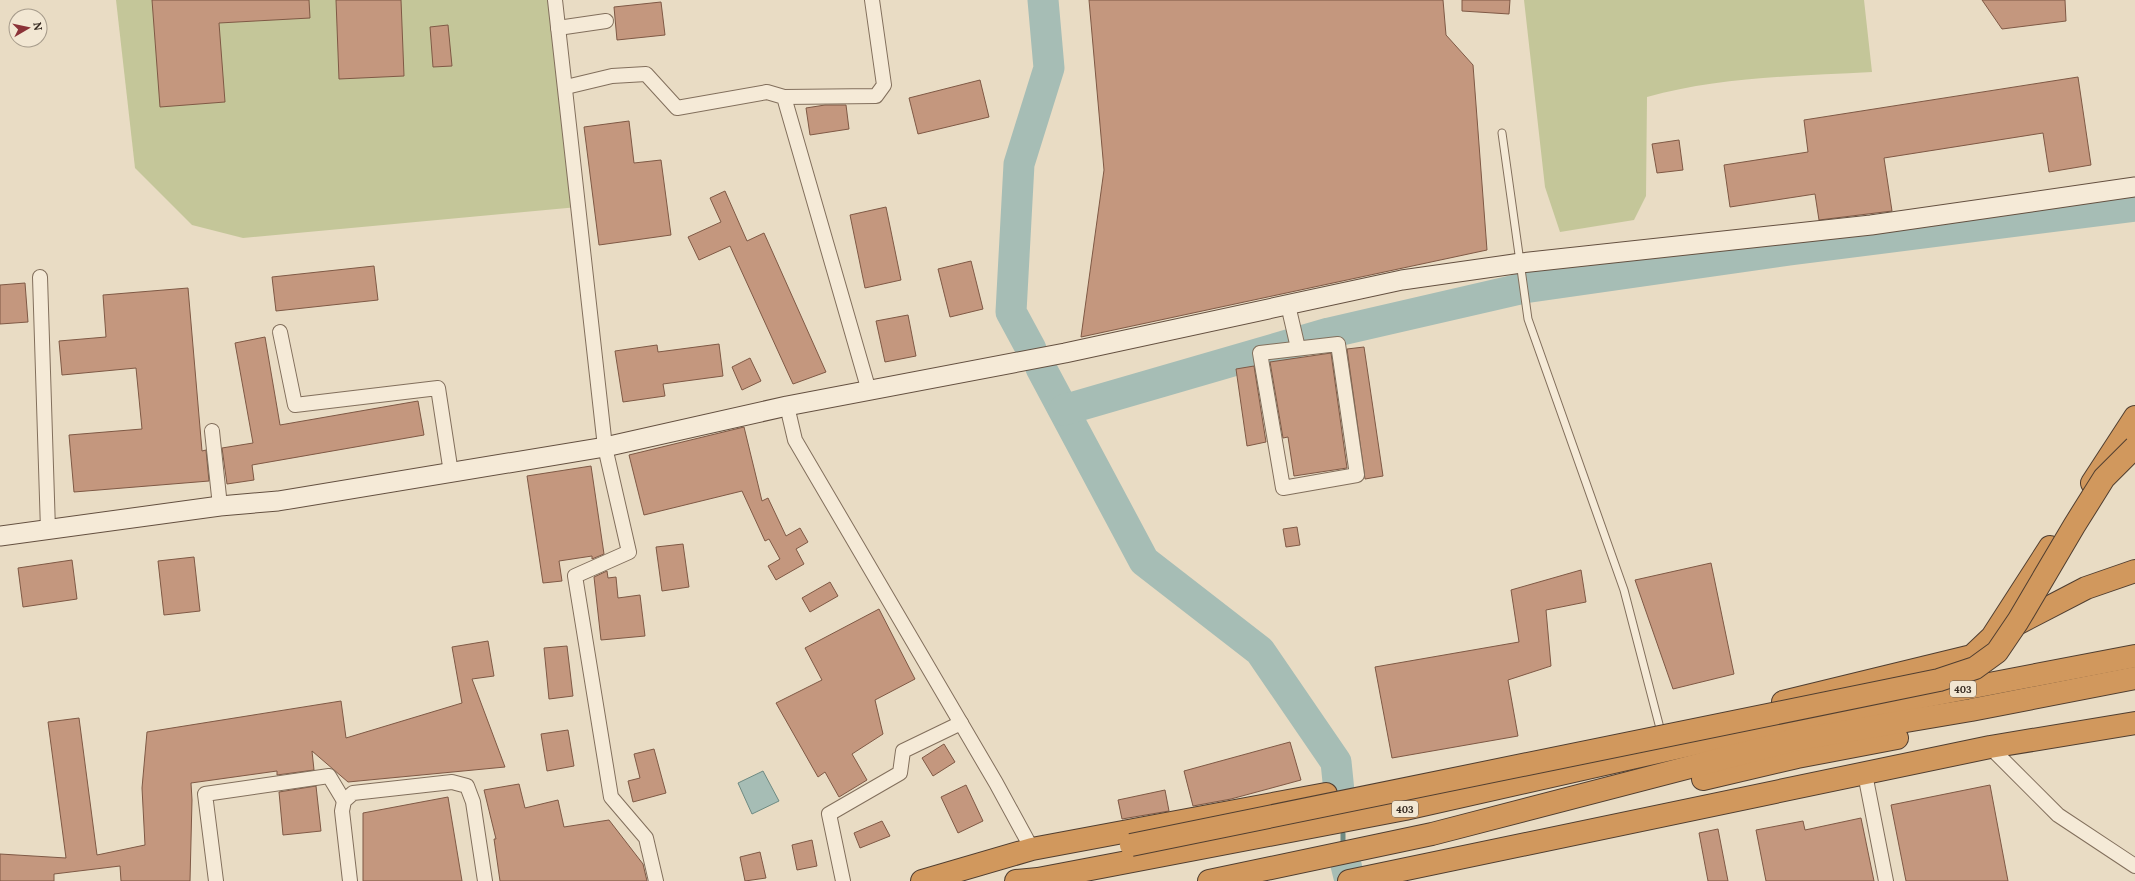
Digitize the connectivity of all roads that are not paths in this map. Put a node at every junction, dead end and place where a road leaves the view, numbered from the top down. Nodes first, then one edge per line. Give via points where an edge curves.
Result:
1 (555, 0) edge
2 (872, 0) edge
3 (606, 21) dead end
4 (558, 28) junction
5 (566, 87) junction
6 (784, 97) junction
7 (1502, 133) dead end
8 (2135, 187) edge
9 (1521, 263) junction
10 (40, 277) dead end
11 (1288, 304) junction
12 (280, 332) dead end
13 (1298, 348) junction
14 (869, 391) junction
15 (787, 406) junction
16 (2135, 417) edge
17 (212, 431) dead end
18 (606, 447) junction
19 (2135, 447) edge
20 (451, 473) junction
21 (220, 506) junction
22 (48, 530) junction
23 (0, 536) edge
24 (2135, 571) edge
25 (1992, 637) junction
26 (2135, 656) edge
27 (2135, 678) edge
28 (2135, 690) edge
29 (961, 723) junction
30 (2135, 723) edge
31 (1792, 731) junction
32 (1661, 732) junction
33 (1990, 747) junction
34 (1865, 774) junction
35 (344, 801) junction
36 (1032, 849) junction
37 (2135, 866) edge
38 (216, 881) edge
39 (350, 881) edge
40 (485, 881) edge
41 (656, 881) edge
42 (843, 881) edge
43 (922, 881) edge
44 (950, 881) edge
45 (1016, 881) edge
46 (1209, 881) edge
47 (1271, 881) edge
48 (1349, 881) edge
49 (1886, 881) edge

1 - 4 street
2 - 6 street via 884,85 876,96
3 - 4 street
4 - 5 street
5 - 6 street via 612,76 646,74 677,108 767,92
5 - 18 street
6 - 14 street
7 - 9 lane
8 - 9 street via 1872,225
9 - 11 street via 1402,280
9 - 32 lane via 1528,319 1624,590
10 - 22 street
11 - 13 street
11 - 14 street via 1065,353
12 - 20 street via 295,405 438,388
13 - 13 street via 1338,344 1357,475 1283,488 1260,353
14 - 15 street
15 - 18 street
15 - 29 street via 795,440
16 - 25 highway
17 - 21 street
18 - 20 street
18 - 41 street via 629,552 575,576 611,797 646,838
19 - 44 highway, bridge via 2104,478 1997,652 1975,668 1939,680
20 - 21 street via 278,501
21 - 22 street
22 - 23 street
24 - 25 highway via 2086,588
25 - 32 highway via 1972,656
26 - 31 highway, 403
27 - 31 highway, 403 via 1971,710
28 - 47 highway via 1797,756 1303,876
29 - 36 street
29 - 42 street via 903,751 900,773 829,814
30 - 33 highway
31 - 45 highway, 403 via 1405,809 1038,879
31 - 46 highway, 403 via 1432,834
32 - 36 highway
33 - 34 highway
33 - 37 street via 2058,815
34 - 48 highway
34 - 49 street
35 - 38 street via 329,776 205,794
35 - 39 street via 342,811
35 - 40 street via 353,793 452,782 467,786 473,802
36 - 43 highway

